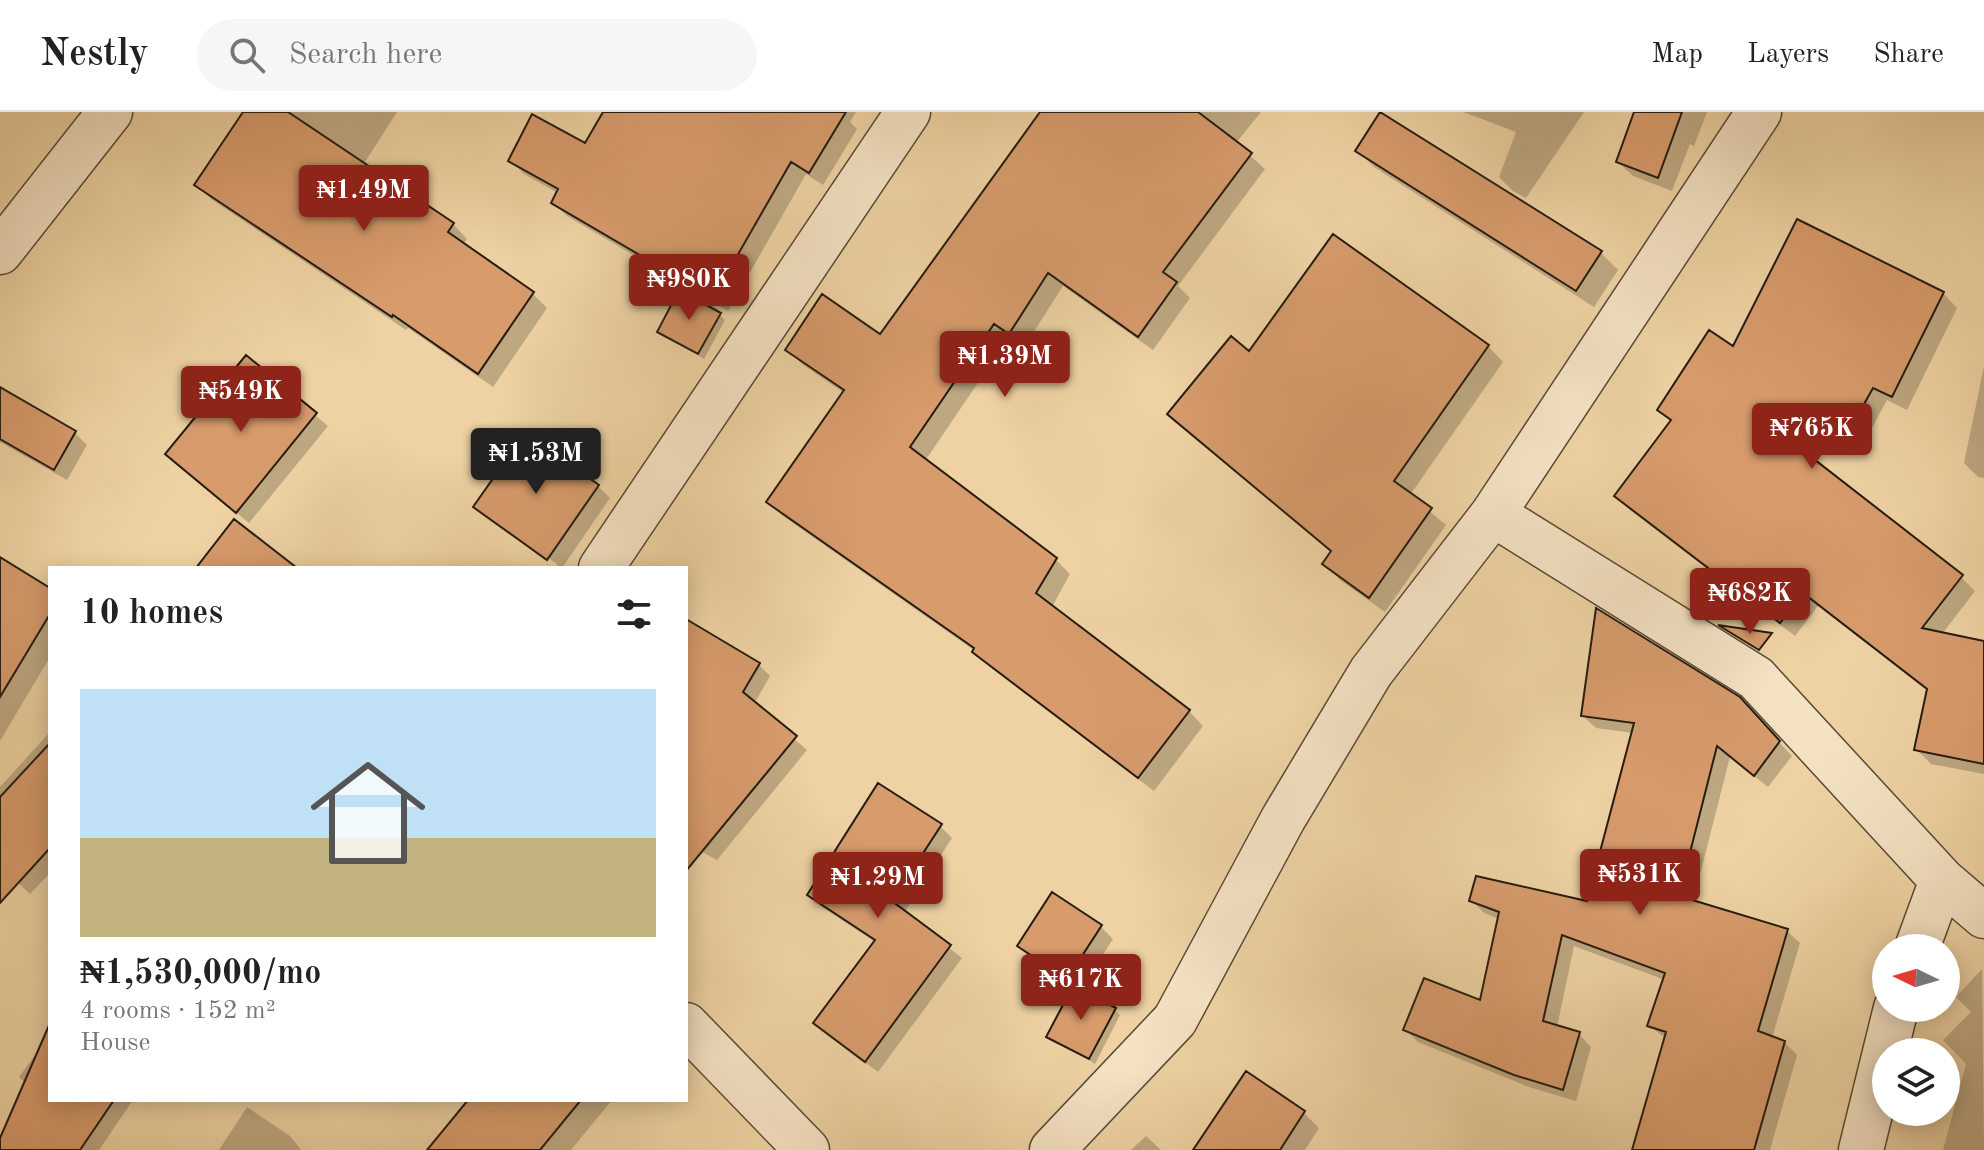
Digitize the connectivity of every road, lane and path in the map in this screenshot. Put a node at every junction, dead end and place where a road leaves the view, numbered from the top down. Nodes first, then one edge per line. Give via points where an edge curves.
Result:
1 (110, 112) edge
2 (908, 112) edge
3 (1759, 112) edge
4 (0, 252) edge
5 (1493, 514) junction
6 (602, 566) edge
7 (1942, 880) junction
8 (1984, 916) edge
9 (1922, 934) edge
10 (1893, 1022) edge
11 (688, 1027) edge
12 (807, 1150) edge
13 (1052, 1150) edge
14 (1861, 1150) edge

1 - 4 street
2 - 6 street
3 - 5 street
5 - 7 street via 1756,678
5 - 13 street via 1371,672 1283,819 1175,1020
7 - 8 street
7 - 9 street
10 - 14 street
11 - 12 street

